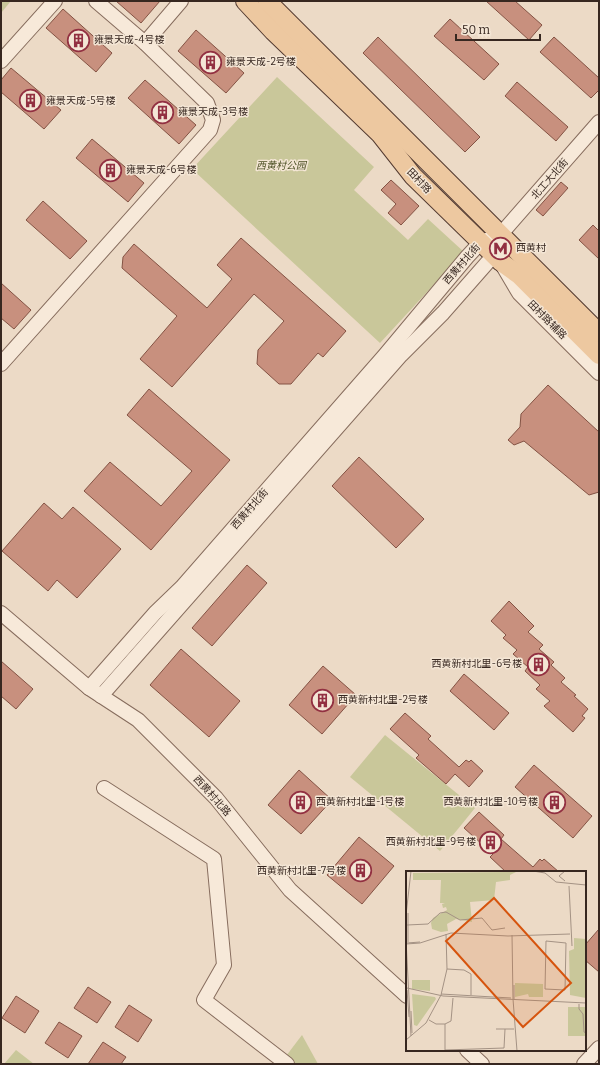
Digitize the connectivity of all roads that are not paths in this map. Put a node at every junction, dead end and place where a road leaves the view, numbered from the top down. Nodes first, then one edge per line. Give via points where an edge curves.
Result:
1 (55, 1) edge
2 (96, 1) edge
3 (181, 1) edge
4 (244, 1) edge
5 (267, 1) edge
6 (144, 43) junction
7 (1, 61) edge
8 (599, 122) edge
9 (500, 235) junction
10 (481, 242) junction
11 (498, 259) junction
12 (599, 333) edge
13 (599, 355) edge
14 (1, 364) edge
15 (599, 372) edge
16 (1, 613) edge
17 (89, 688) junction
18 (101, 696) junction
19 (104, 788) dead end
20 (406, 995) edge
21 (599, 1048) edge
22 (468, 1051) edge
23 (287, 1064) edge
24 (482, 1064) edge
25 (584, 1064) edge

1 - 7 street
2 - 6 street
3 - 6 street
4 - 10 main road, 田村路 via 380,134 413,176
5 - 9 main road, 田村路
6 - 14 street via 207,103 213,120 210,130
8 - 9 street, 北工大北街
9 - 10 street, 西黄村北街
9 - 11 street, 西黄村北街
9 - 12 main road, 田村路
10 - 11 main road, 田村路
10 - 17 street, 西黄村北街 via 386,355 188,581
11 - 13 main road, 田村路 via 519,274
11 - 15 street, 田村路辅路 via 519,293
11 - 18 street, 西黄村北街 via 401,355
16 - 17 street, 西黄村北路
17 - 18 street, 西黄村北路
18 - 20 street, 西黄村北路 via 138,720 216,798 290,890
19 - 23 street via 214,859 224,965 204,1000
21 - 25 street
22 - 24 street

